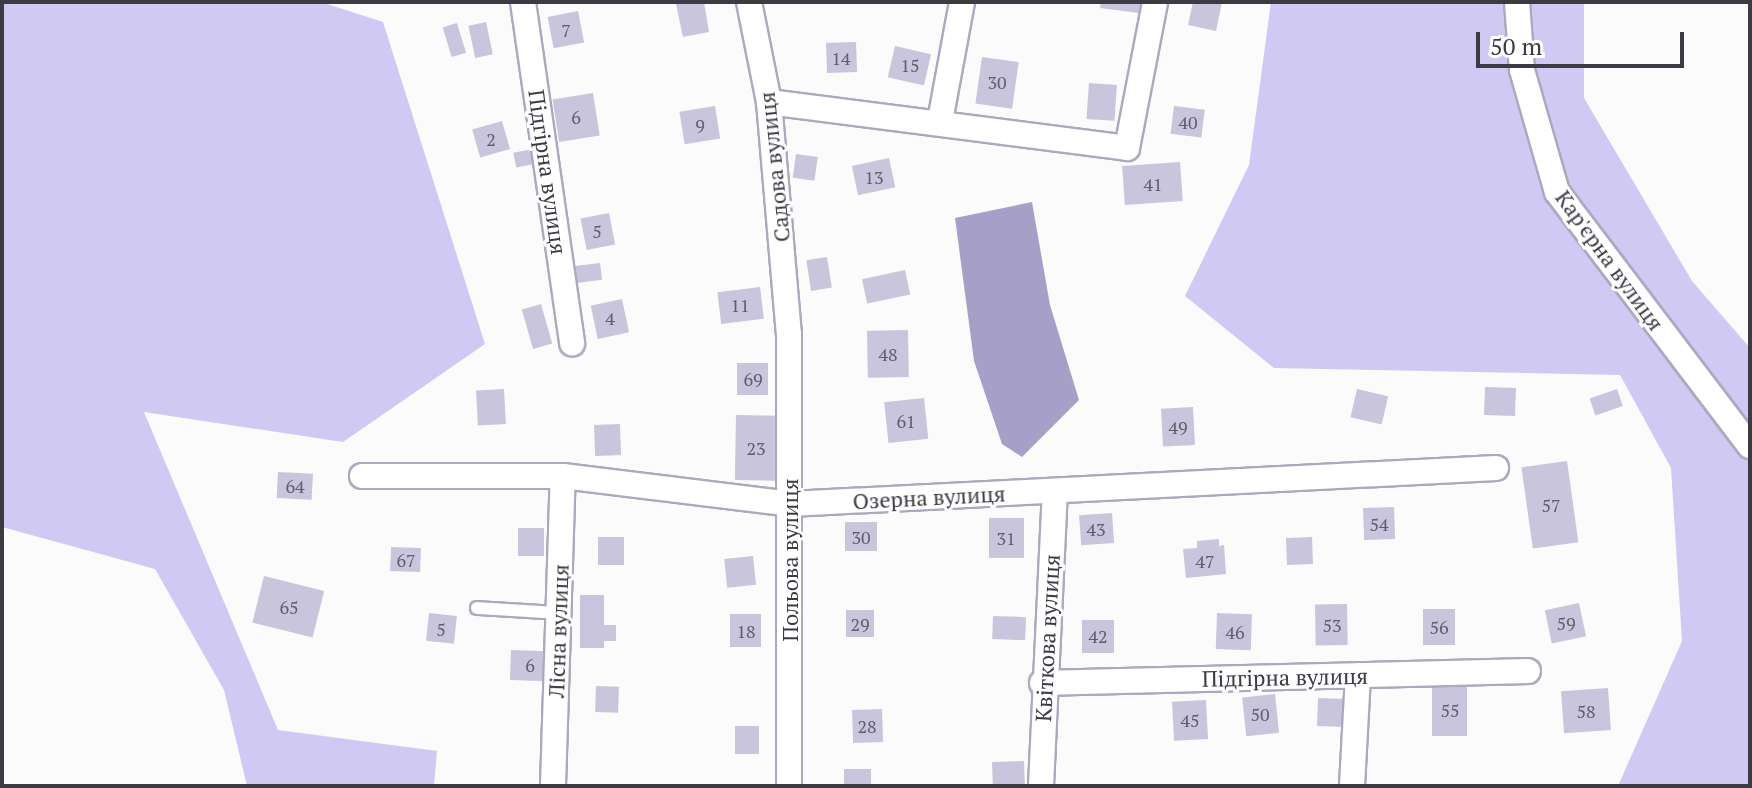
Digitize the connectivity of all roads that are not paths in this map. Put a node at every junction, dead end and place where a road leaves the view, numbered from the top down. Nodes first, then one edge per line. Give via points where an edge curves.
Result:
1 (523, 2) edge
2 (749, 2) edge
3 (962, 2) edge
4 (1155, 2) edge
5 (1517, 2) edge
6 (769, 102) junction
7 (940, 121) junction
8 (789, 334) joint
9 (572, 343) dead end
10 (1750, 446) edge
11 (1496, 468) dead end
12 (362, 476) dead end
13 (563, 476) junction
14 (1055, 491) junction
15 (790, 504) junction
16 (477, 608) dead end
17 (559, 613) junction
18 (1528, 671) dead end
19 (1358, 675) junction
20 (1042, 683) junction
21 (553, 786) edge
22 (789, 786) edge
23 (1041, 786) edge
24 (1352, 786) edge

1 - 9 street, Підгірна вулиця
2 - 6 street, Садова вулиця
3 - 7 street
4 - 7 street via 1127,148
5 - 10 street, Кар'єрна вулиця via 1522,70 1557,192
6 - 7 street
6 - 8 street, Садова вулиця
8 - 15 street, Польова вулиця
11 - 14 street, Озерна вулиця
12 - 13 street, Озерна вулиця
13 - 15 street, Озерна вулиця
13 - 17 street, Лісна вулиця
14 - 15 street, Озерна вулиця
14 - 20 street, Квіткова вулиця
15 - 22 street, Польова вулиця
16 - 17 lane
17 - 21 street, Лісна вулиця
18 - 19 street, Підгірна вулиця
19 - 20 street, Підгірна вулиця
19 - 24 street
20 - 23 street, Квіткова вулиця

